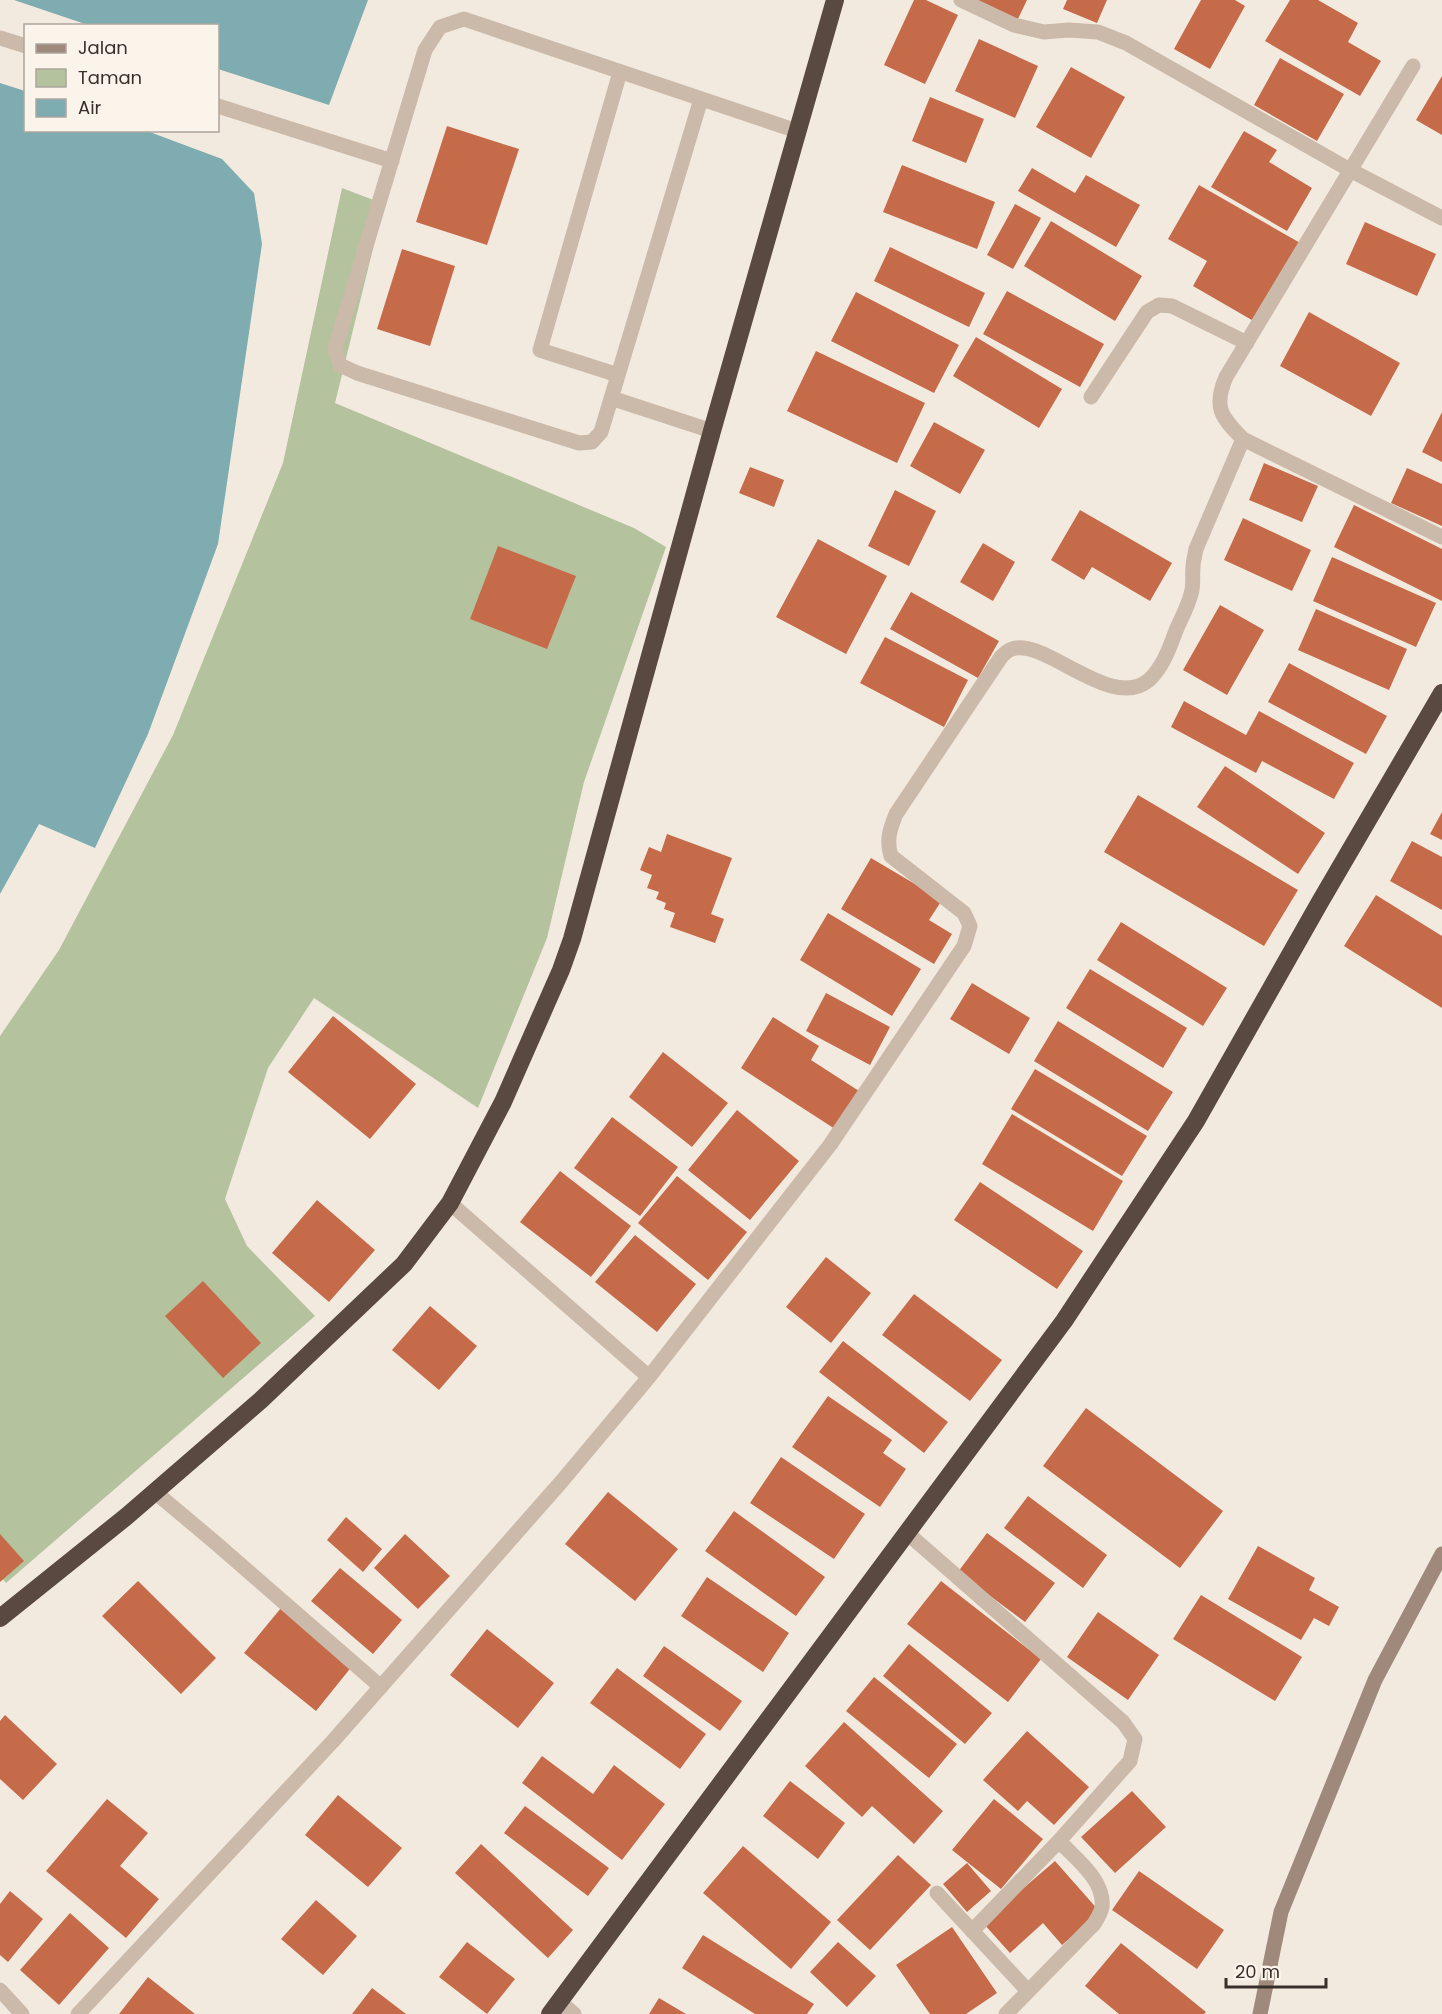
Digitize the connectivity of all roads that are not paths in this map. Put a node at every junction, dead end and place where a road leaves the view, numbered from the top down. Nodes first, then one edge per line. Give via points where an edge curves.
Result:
1 (835, 0) edge
2 (961, 0) edge
3 (0, 38) edge
4 (24, 45) edge
5 (1413, 66) dead end
6 (620, 72) junction
7 (701, 99) junction
8 (219, 106) edge
9 (797, 131) junction
10 (392, 161) junction
11 (1350, 171) junction
12 (1442, 218) edge
13 (1247, 343) junction
14 (618, 375) junction
15 (1091, 397) dead end
16 (611, 398) junction
17 (712, 431) junction
18 (1243, 439) junction
19 (1442, 537) edge
20 (1442, 693) edge
21 (450, 1203) junction
22 (649, 1377) junction
23 (155, 1492) junction
24 (906, 1532) junction
25 (1442, 1554) edge
26 (0, 1617) edge
27 (381, 1687) junction
28 (1059, 1841) junction
29 (937, 1893) dead end
30 (972, 1931) junction
31 (0, 1990) edge
32 (1028, 1991) junction
33 (555, 2007) edge
34 (22, 2014) edge
35 (78, 2014) edge
36 (574, 2014) edge
37 (1006, 2014) edge
38 (1260, 2014) edge

1 - 9 highway
2 - 11 street via 1014,25 1044,32 1098,32 1126,43
3 - 4 street
5 - 11 street
6 - 7 street
6 - 10 street via 464,19 440,27 425,50
6 - 14 street via 540,350
7 - 9 street
7 - 14 street
8 - 10 street
9 - 17 highway
10 - 16 street via 335,349 340,365 579,443 592,442 601,432
11 - 12 street
11 - 13 street
13 - 15 street via 1173,306 1159,305 1147,312
13 - 18 street via 1218,395 1222,414
14 - 16 street
16 - 17 street
17 - 21 highway via 572,939 503,1102
18 - 19 street
18 - 22 street via 1196,549 1192,593 1162,664 1148,680 1136,687 1107,685 1033,651 1011,649 989,673 896,814 889,831 891,856 964,913 970,926 964,946 830,1145
20 - 24 highway via 1196,1121 1047,1346
21 - 22 street
21 - 23 highway via 404,1264 261,1400
22 - 27 street
23 - 26 highway
23 - 27 street
24 - 28 street via 1123,1722 1135,1739 1130,1761
24 - 33 highway
25 - 38 street via 1375,1680 1281,1912
27 - 35 street
28 - 30 street
28 - 32 street via 1097,1883 1102,1909 1094,1924
29 - 30 street
30 - 32 street
31 - 34 street
32 - 37 street
33 - 36 street

